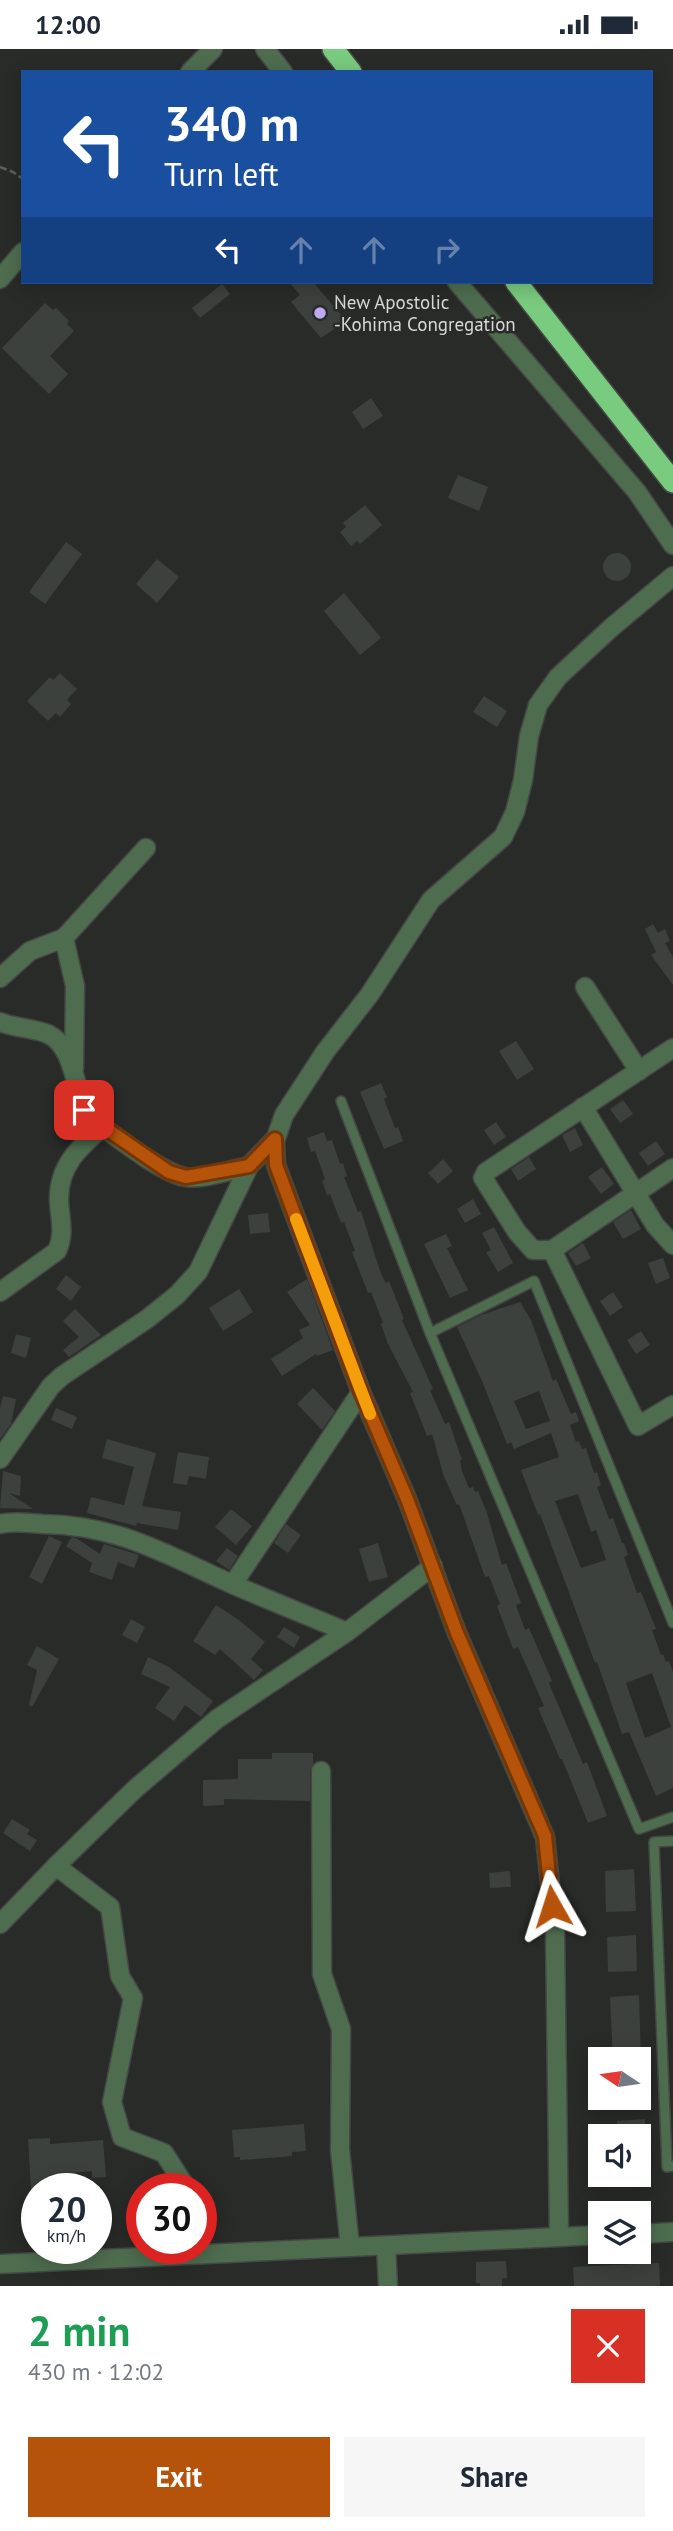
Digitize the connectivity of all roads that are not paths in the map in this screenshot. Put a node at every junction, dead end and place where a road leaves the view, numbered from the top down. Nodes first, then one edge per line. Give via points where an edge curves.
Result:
1 (214, 49) edge
2 (265, 49) edge
3 (333, 49) edge
4 (192, 70) edge
5 (281, 70) edge
6 (349, 70) edge
7 (21, 254) edge
8 (0, 279) edge
9 (459, 284) edge
10 (518, 284) edge
11 (673, 481) edge
12 (673, 545) edge
13 (673, 576) edge
14 (146, 848) dead end
15 (64, 938) junction
16 (0, 978) edge
17 (584, 987) dead end
18 (0, 1022) edge
19 (673, 1048) edge
20 (639, 1071) junction
21 (74, 1079) junction
22 (341, 1101) dead end
23 (583, 1107) junction
24 (103, 1127) junction
25 (275, 1139) junction
26 (249, 1166) junction
27 (673, 1168) edge
28 (635, 1192) junction
29 (673, 1245) edge
30 (552, 1250) junction
31 (0, 1292) edge
32 (430, 1332) junction
33 (361, 1392) junction
34 (673, 1405) edge
35 (0, 1458) edge
36 (0, 1524) edge
37 (433, 1566) junction
38 (233, 1584) junction
39 (670, 1607) edge
40 (673, 1623) edge
41 (347, 1632) junction
42 (321, 1771) dead end
43 (673, 1817) edge
44 (639, 1829) junction
45 (673, 1841) edge
46 (654, 1842) junction
47 (56, 1865) junction
48 (0, 1924) edge
49 (673, 2166) edge
50 (177, 2173) edge
51 (673, 2232) edge
52 (651, 2233) edge
53 (588, 2236) edge
54 (559, 2237) junction
55 (386, 2246) junction
56 (350, 2247) junction
57 (217, 2251) edge
58 (126, 2256) edge
59 (0, 2264) edge
60 (388, 2286) edge

1 - 4 street
2 - 5 street
3 - 6 highway
7 - 8 street
9 - 12 street via 637,492
10 - 11 highway
13 - 25 street via 567,669 538,705 515,812 503,837 432,899 325,1052 284,1115
14 - 15 street
15 - 16 street via 30,951
15 - 21 street via 75,986
17 - 20 street
18 - 21 street via 59,1041
19 - 20 street
20 - 23 street
21 - 24 street via 84,1110
22 - 32 lane
23 - 28 street
23 - 30 street via 483,1178 533,1250
24 - 26 street via 169,1172 186,1177
24 - 31 street via 76,1150 60,1181 62,1241 57,1251
25 - 26 street
25 - 33 street via 276,1165
26 - 35 street via 198,1272 177,1295 51,1386
27 - 28 street
28 - 29 street
28 - 30 street
30 - 34 street via 638,1426
32 - 39 lane via 534,1281
32 - 44 lane
33 - 37 street
33 - 38 street
36 - 38 street via 91,1527 152,1546
37 - 41 street
37 - 54 street via 457,1633 545,1836 555,1931
38 - 41 street
39 - 40 lane
41 - 47 street via 217,1719
42 - 56 street via 322,1974 341,2029 340,2150
43 - 44 lane
44 - 46 lane
45 - 46 lane
46 - 49 lane via 667,2167
47 - 48 street
47 - 50 street via 110,1907 120,1976 133,1999 112,2102 122,2137 164,2153
51 - 52 street
53 - 54 street
54 - 55 street
55 - 56 street
55 - 60 street
56 - 57 street
58 - 59 street

